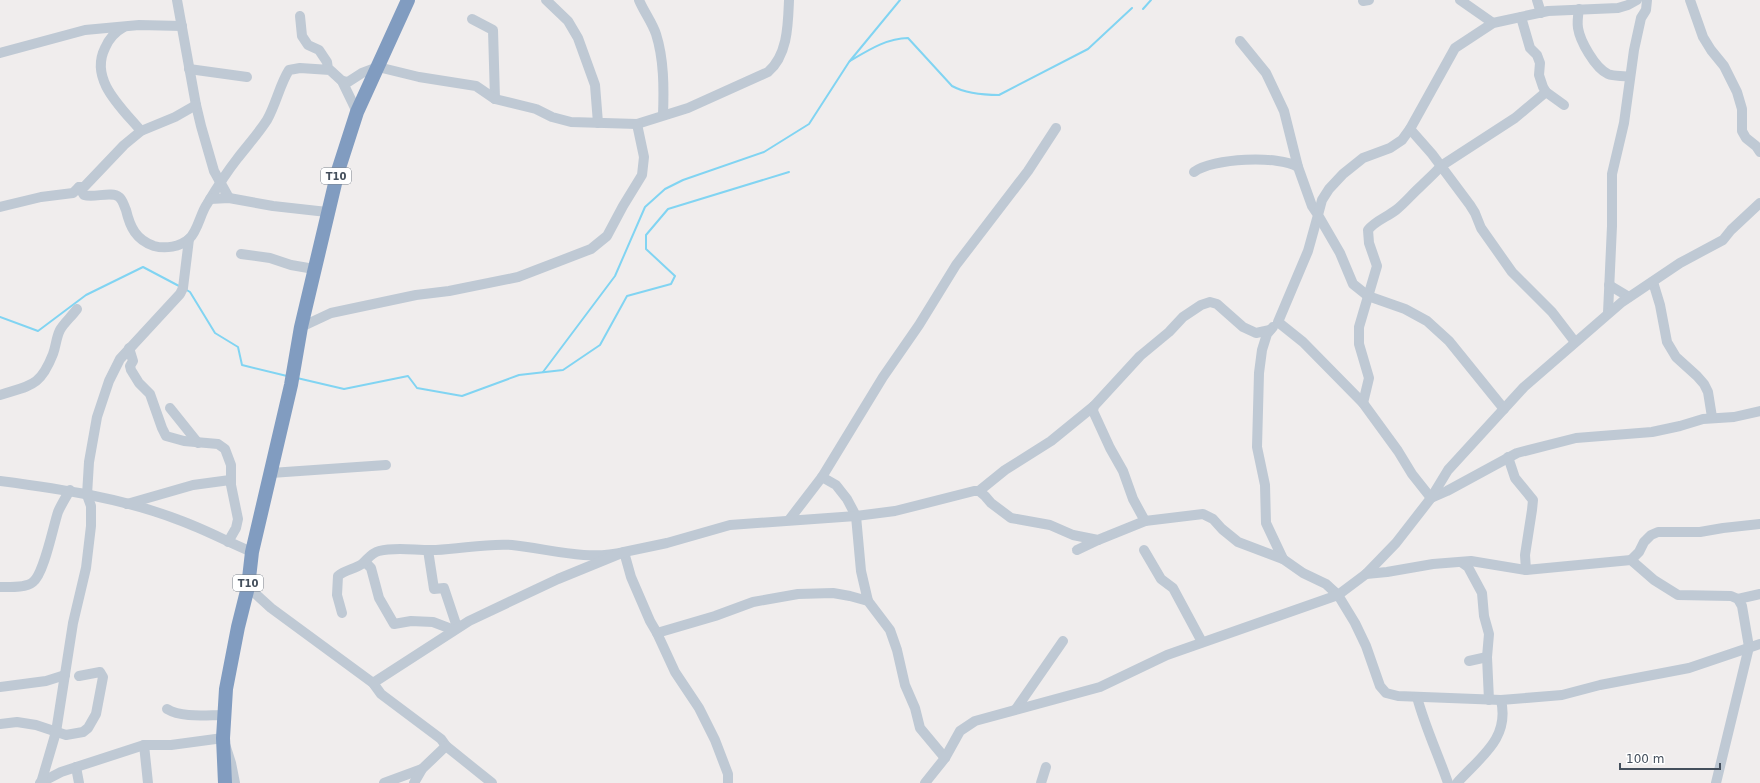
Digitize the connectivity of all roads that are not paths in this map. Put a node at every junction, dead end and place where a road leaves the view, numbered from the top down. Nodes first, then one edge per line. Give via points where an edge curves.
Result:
1 (177, 0) edge
2 (408, 0) edge
3 (546, 0) edge
4 (639, 0) edge
5 (789, 0) edge
6 (1460, 0) edge
7 (1537, 0) edge
8 (1637, 0) edge
9 (1647, 0) edge
10 (1690, 0) edge
11 (1579, 9) junction
12 (1540, 13) junction
13 (300, 16) dead end
14 (1521, 17) junction
15 (472, 19) dead end
16 (1493, 23) junction
17 (125, 26) junction
18 (182, 26) junction
19 (1240, 41) dead end
20 (0, 53) edge
21 (378, 68) junction
22 (190, 69) junction
23 (328, 69) junction
24 (248, 77) dead end
25 (1630, 77) junction
26 (342, 81) junction
27 (1546, 92) junction
28 (495, 99) junction
29 (196, 104) junction
30 (1564, 104) dead end
31 (357, 112) junction
32 (663, 115) junction
33 (598, 123) junction
34 (637, 124) junction
35 (1056, 128) dead end
36 (1410, 129) junction
37 (141, 131) junction
38 (1760, 152) edge
39 (1441, 166) junction
40 (1298, 167) junction
41 (1194, 172) dead end
42 (220, 183) junction
43 (79, 187) junction
44 (210, 198) junction
45 (229, 198) junction
46 (1760, 204) edge
47 (0, 208) edge
48 (327, 212) junction
49 (1318, 215) junction
50 (189, 239) junction
51 (241, 254) dead end
52 (314, 269) junction
53 (1653, 282) junction
54 (1610, 285) junction
55 (1368, 296) junction
56 (1629, 297) junction
57 (77, 309) dead end
58 (1608, 313) junction
59 (1278, 322) junction
60 (301, 328) junction
61 (1270, 330) junction
62 (1575, 342) junction
63 (129, 348) junction
64 (0, 395) edge
65 (1363, 403) junction
66 (1094, 406) junction
67 (170, 408) dead end
68 (1504, 409) junction
69 (1760, 411) edge
70 (1712, 417) junction
71 (198, 444) junction
72 (1508, 457) junction
73 (386, 466) dead end
74 (271, 473) junction
75 (822, 477) junction
76 (230, 480) junction
77 (0, 481) edge
78 (70, 490) junction
79 (979, 492) junction
80 (88, 494) junction
81 (1430, 498) junction
82 (127, 504) junction
83 (856, 516) junction
84 (789, 520) junction
85 (1145, 521) junction
86 (1760, 524) edge
87 (1098, 540) junction
88 (228, 542) junction
89 (428, 550) junction
90 (1076, 550) dead end
91 (1144, 550) dead end
92 (252, 552) junction
93 (624, 552) junction
94 (1283, 559) junction
95 (1631, 560) junction
96 (365, 562) junction
97 (1461, 562) junction
98 (1526, 570) junction
99 (1366, 574) junction
100 (0, 587) edge
101 (248, 587) junction
102 (1760, 594) edge
103 (1338, 595) junction
104 (1738, 599) junction
105 (868, 601) junction
106 (342, 612) dead end
107 (457, 628) junction
108 (657, 633) junction
109 (1062, 641) dead end
110 (1202, 642) junction
111 (1760, 644) edge
112 (1749, 647) junction
113 (1487, 657) junction
114 (1469, 661) dead end
115 (65, 675) junction
116 (79, 676) dead end
117 (373, 683) junction
118 (0, 687) edge
119 (1398, 696) junction
120 (1417, 697) junction
121 (1490, 700) junction
122 (1501, 700) junction
123 (167, 709) dead end
124 (1016, 709) junction
125 (1420, 711) junction
126 (223, 715) junction
127 (0, 724) edge
128 (56, 732) junction
129 (222, 738) junction
130 (144, 745) junction
131 (446, 746) junction
132 (945, 758) junction
133 (1046, 766) dead end
134 (76, 767) junction
135 (422, 769) junction
136 (41, 783) edge
137 (79, 783) edge
138 (148, 783) edge
139 (225, 783) edge
140 (234, 783) edge
141 (384, 783) edge
142 (414, 783) edge
143 (492, 783) edge
144 (728, 783) edge
145 (925, 783) edge
146 (1041, 783) edge
147 (1448, 783) edge
148 (1457, 783) edge
149 (1716, 783) edge

1 - 18 street
2 - 21 highway, T10
3 - 33 street via 568,21 578,38 595,85
4 - 32 street via 653,27 660,48
5 - 32 street via 784,46 774,67 688,108
6 - 16 street
7 - 12 street
8 - 11 street via 1618,8
9 - 25 street
10 - 38 street via 1703,37 1724,66 1737,92 1742,109 1742,131
11 - 12 street
11 - 25 street via 1577,22 1580,33 1597,66 1607,74
12 - 14 street
13 - 23 street via 302,36 308,45 319,50 327,62
14 - 16 street
14 - 27 street via 1530,48 1540,63 1540,81
15 - 28 street via 493,30
16 - 36 street via 1455,48
17 - 18 street
17 - 20 street via 71,33
17 - 37 street via 117,31 106,45 102,55 101,74 108,90
18 - 22 street
19 - 40 street via 1266,73 1284,111
21 - 26 street via 348,82
21 - 28 street via 476,86
21 - 31 highway, T10
22 - 24 street
22 - 29 street
23 - 26 street
23 - 42 street via 289,70 266,122
25 - 54 street via 1624,123 1612,174
26 - 31 street
27 - 30 street
27 - 39 street via 1514,118
28 - 33 street via 571,122
29 - 37 street via 175,117
29 - 42 street via 209,156
31 - 48 highway, T10
32 - 34 street
33 - 34 street
34 - 60 street via 644,157 642,176 606,236 591,249 518,277 332,313
35 - 75 street via 1028,171 956,265
36 - 39 street
36 - 49 street via 1402,140 1390,148 1363,158 1343,174 1322,200
37 - 43 street via 84,187
39 - 55 street via 1396,210 1368,230 1369,243 1377,266
39 - 62 street via 1470,205 1481,228 1512,272 1552,312
40 - 41 street via 1282,161 1224,161
40 - 49 street via 1312,206
42 - 44 street
42 - 45 street
43 - 47 street via 73,194 27,200
43 - 50 street via 84,195 88,196 120,197 133,232 148,244 171,246
44 - 45 street
44 - 50 street
45 - 48 street
46 - 53 street via 1723,240 1680,263
48 - 52 highway, T10
49 - 55 street via 1340,253 1353,284
49 - 59 street via 1306,258
50 - 63 street via 180,294
51 - 52 street
52 - 60 highway, T10
53 - 56 street
53 - 70 street via 1667,342 1676,357 1704,384 1708,392
54 - 56 street
54 - 58 street
55 - 65 street via 1358,335 1369,378
55 - 68 street via 1405,309 1427,321 1449,341
56 - 58 street
57 - 64 street via 60,329 53,353 41,378 29,386
58 - 62 street
59 - 61 street
59 - 65 street via 1303,342
60 - 74 highway, T10
61 - 66 street via 1256,334 1243,327 1217,304 1210,302 1201,305 1183,317 1140,356
61 - 94 street via 1262,350 1259,373 1257,446 1266,485 1266,523
62 - 68 street via 1519,391
63 - 71 street via 133,361 131,370 150,394 164,432 178,440
63 - 80 street via 112,373 98,417 89,462
65 - 81 street
66 - 79 street via 1051,441 1005,470
66 - 85 street via 1093,412
67 - 71 street
68 - 81 street via 1448,470
69 - 70 street via 1734,417
70 - 72 street via 1652,432 1576,438 1517,452
71 - 76 street via 218,444 225,447 231,465
72 - 81 street
72 - 98 street via 1516,478 1533,500 1525,555
73 - 74 street
74 - 92 highway, T10
75 - 83 street via 836,485
75 - 84 street
76 - 82 street via 193,485
76 - 88 street via 238,519
77 - 78 street
78 - 80 street
78 - 100 street via 58,511 36,580 30,584
79 - 83 street via 969,491 896,511
79 - 87 street via 1011,518 1050,525 1073,535
80 - 82 street
80 - 115 street via 91,511 86,568 73,623
81 - 99 street via 1396,543
82 - 88 street via 179,520
83 - 84 street
83 - 105 street via 861,571
84 - 93 street via 730,525
85 - 87 street
85 - 94 street via 1203,514 1213,519 1238,542
86 - 95 street via 1700,532 1658,532 1644,542
87 - 90 street
88 - 92 street
89 - 93 street via 496,545 592,556
89 - 96 street via 385,550 372,554
89 - 107 street via 434,589 444,588
91 - 110 street via 1161,579 1173,588
92 - 101 highway, T10
93 - 107 street via 558,578
93 - 108 street via 630,577
94 - 103 street via 1303,573 1326,584
95 - 98 street
95 - 104 street via 1654,580 1678,595 1731,596
96 - 106 street via 338,576 337,595
96 - 107 street via 371,568 379,598 394,624 411,621 432,622
97 - 98 street via 1478,561
97 - 99 street
97 - 113 street via 1468,567 1482,593 1489,634
99 - 103 street
101 - 117 street via 271,608
101 - 126 highway, T10 via 238,627
102 - 104 street
103 - 110 street
103 - 119 street via 1366,646 1380,686 1386,693
104 - 112 street via 1744,611
105 - 108 street via 833,593 788,596 753,602
105 - 132 street via 890,630 920,728
107 - 117 street
108 - 144 street via 675,672 708,724 728,774
109 - 124 street
110 - 124 street via 1167,655 1100,688
111 - 112 street
112 - 122 street via 1689,668 1562,695
112 - 149 street
113 - 114 street
113 - 121 street
115 - 118 street via 46,681
115 - 128 street
116 - 128 street via 98,672 102,676 94,720 83,732
117 - 131 street via 381,694
119 - 120 street
119 - 125 street
120 - 121 street
120 - 125 street
121 - 122 street
122 - 148 street via 1503,719 1498,736
123 - 126 street via 180,714
124 - 132 street via 983,718 964,727
125 - 147 street
126 - 129 highway, T10
127 - 128 street via 17,722 50,728
128 - 136 street
129 - 130 street via 171,745
129 - 139 highway, T10
129 - 140 street via 231,763
130 - 134 street
130 - 138 street
131 - 135 street
131 - 143 street
132 - 145 street
133 - 146 street
134 - 136 street
134 - 137 street
135 - 141 street
135 - 142 street

